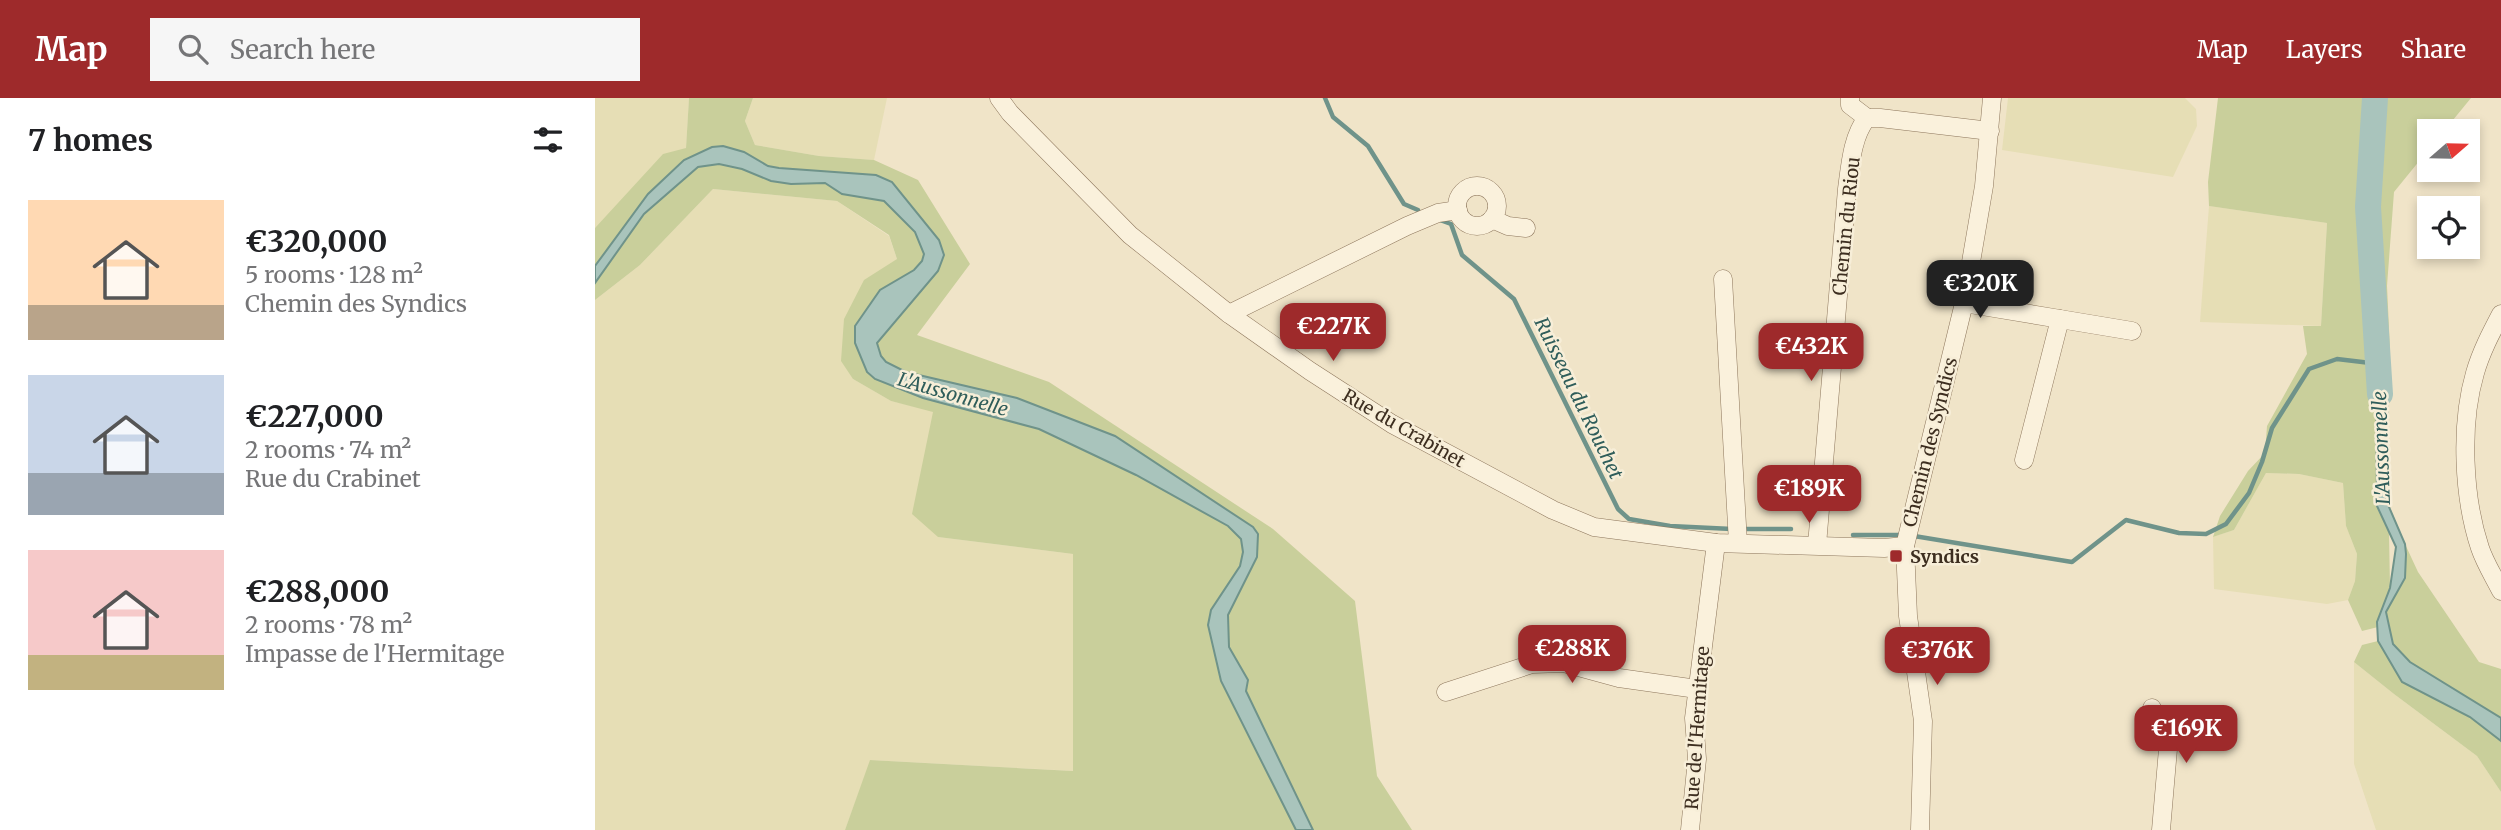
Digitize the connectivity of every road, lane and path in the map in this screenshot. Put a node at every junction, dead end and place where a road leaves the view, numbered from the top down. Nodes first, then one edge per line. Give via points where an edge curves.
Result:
1 (999, 98) edge
2 (1850, 98) edge
3 (1992, 98) edge
4 (1867, 118) junction
5 (1990, 131) junction
6 (1458, 211) junction
7 (1492, 219) junction
8 (1526, 228) dead end
9 (1723, 279) dead end
10 (1964, 303) junction
11 (1229, 314) junction
12 (2501, 314) edge
13 (2060, 319) junction
14 (2132, 331) dead end
15 (2024, 460) dead end
16 (1906, 539) junction
17 (1716, 543) junction
18 (1738, 543) junction
19 (1817, 545) junction
20 (2501, 591) edge
21 (1697, 689) junction
22 (1446, 692) dead end
23 (2152, 708) dead end
24 (1690, 830) edge
25 (1920, 830) edge
26 (2161, 830) edge

1 - 11 street, Rue du Crabinet via 1130,235
2 - 4 street via 1850,105
3 - 5 street, Chemin des Syndics
4 - 5 street
4 - 19 street, Chemin du Riou via 1851,159 1847,189
5 - 10 street, Chemin des Syndics
6 - 7 street via 1474,225
6 - 7 street via 1465,190 1477,185 1494,194 1497,207
6 - 11 street via 1438,213 1407,226
7 - 8 street
9 - 18 street
10 - 13 street
10 - 16 street, Chemin des Syndics
11 - 17 street, Rue du Crabinet via 1392,424 1553,510 1594,527
12 - 20 street via 2474,376 2466,448 2472,520 2480,551
13 - 14 street
13 - 15 street
16 - 19 street, Rue du Crabinet via 1884,548
16 - 25 street, Chemin des Syndics via 1908,616 1923,722
17 - 18 street, Rue du Crabinet
17 - 21 street, Rue de l'Hermitage
18 - 19 street, Rue du Crabinet
21 - 22 street via 1619,678 1564,663 1532,664
21 - 24 street, Rue de l'Hermitage via 1697,760
23 - 26 street via 2168,749

